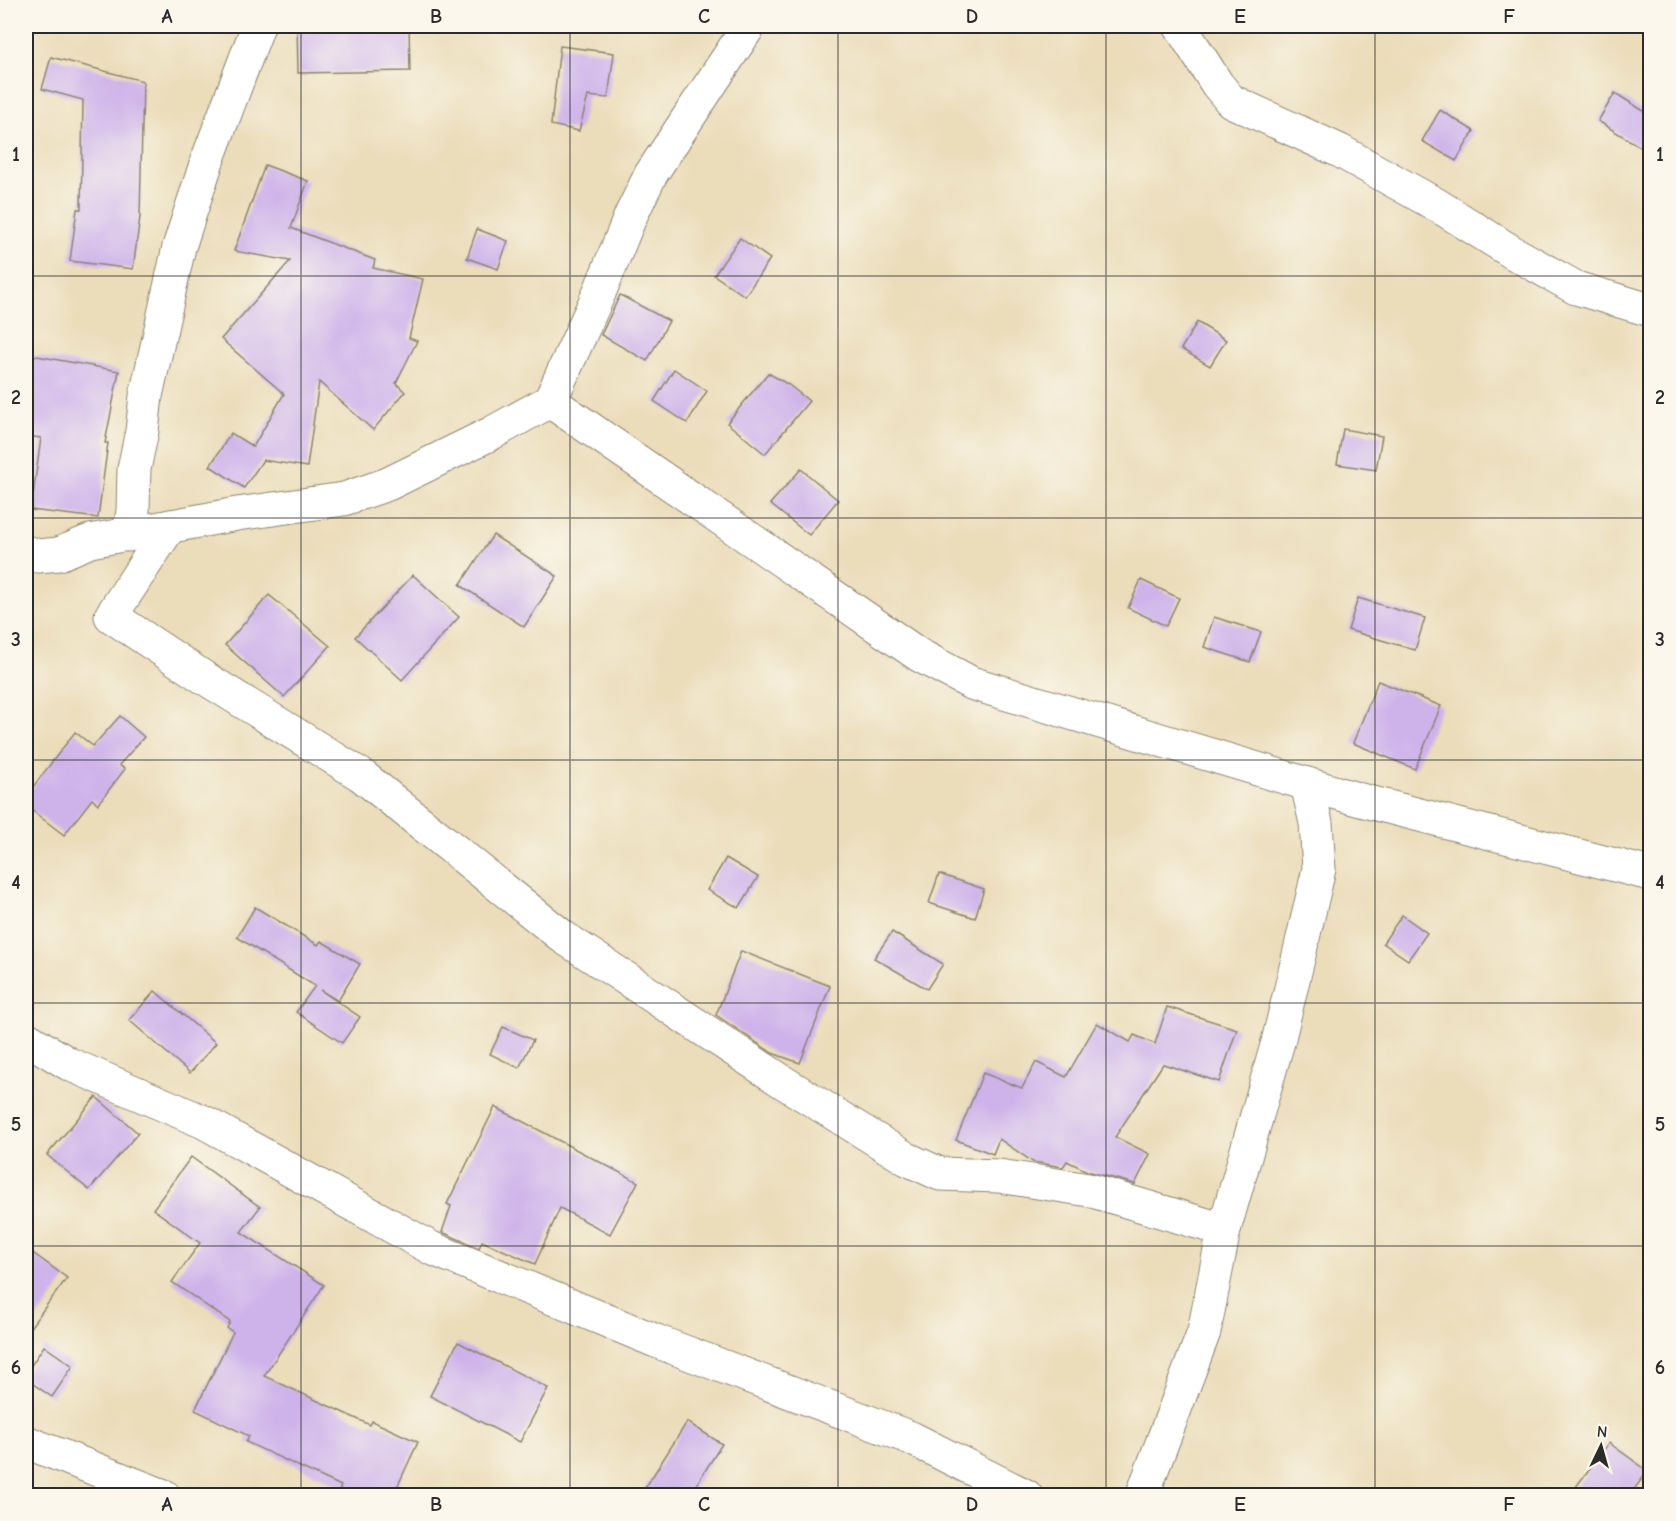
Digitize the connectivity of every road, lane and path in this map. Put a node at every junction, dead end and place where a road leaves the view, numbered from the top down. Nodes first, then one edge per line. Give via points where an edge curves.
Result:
1 (258, 26) edge
2 (749, 26) edge
3 (1180, 26) edge
4 (1650, 310) edge
5 (550, 401) junction
6 (170, 526) junction
7 (129, 535) junction
8 (26, 552) edge
9 (1307, 784) junction
10 (1650, 874) edge
11 (26, 1038) edge
12 (1224, 1230) junction
13 (26, 1442) edge
14 (164, 1496) edge
15 (1026, 1496) edge
16 (1142, 1496) edge

1 - 7 street via 179,247 146,396
2 - 5 street via 651,174
3 - 4 street via 1231,101 1340,151 1576,288
5 - 6 street via 388,484 344,499
5 - 9 street via 919,655 971,683
6 - 7 street
6 - 12 street via 111,616 361,775 563,937 783,1082 907,1159 940,1174 999,1176 1089,1190
7 - 8 street via 90,541 59,554 38,556
9 - 10 street
9 - 12 street via 1316,823 1319,869 1278,1042
11 - 15 street via 69,1064 204,1122 431,1248 656,1341 911,1438
12 - 16 street via 1204,1332
13 - 14 street

